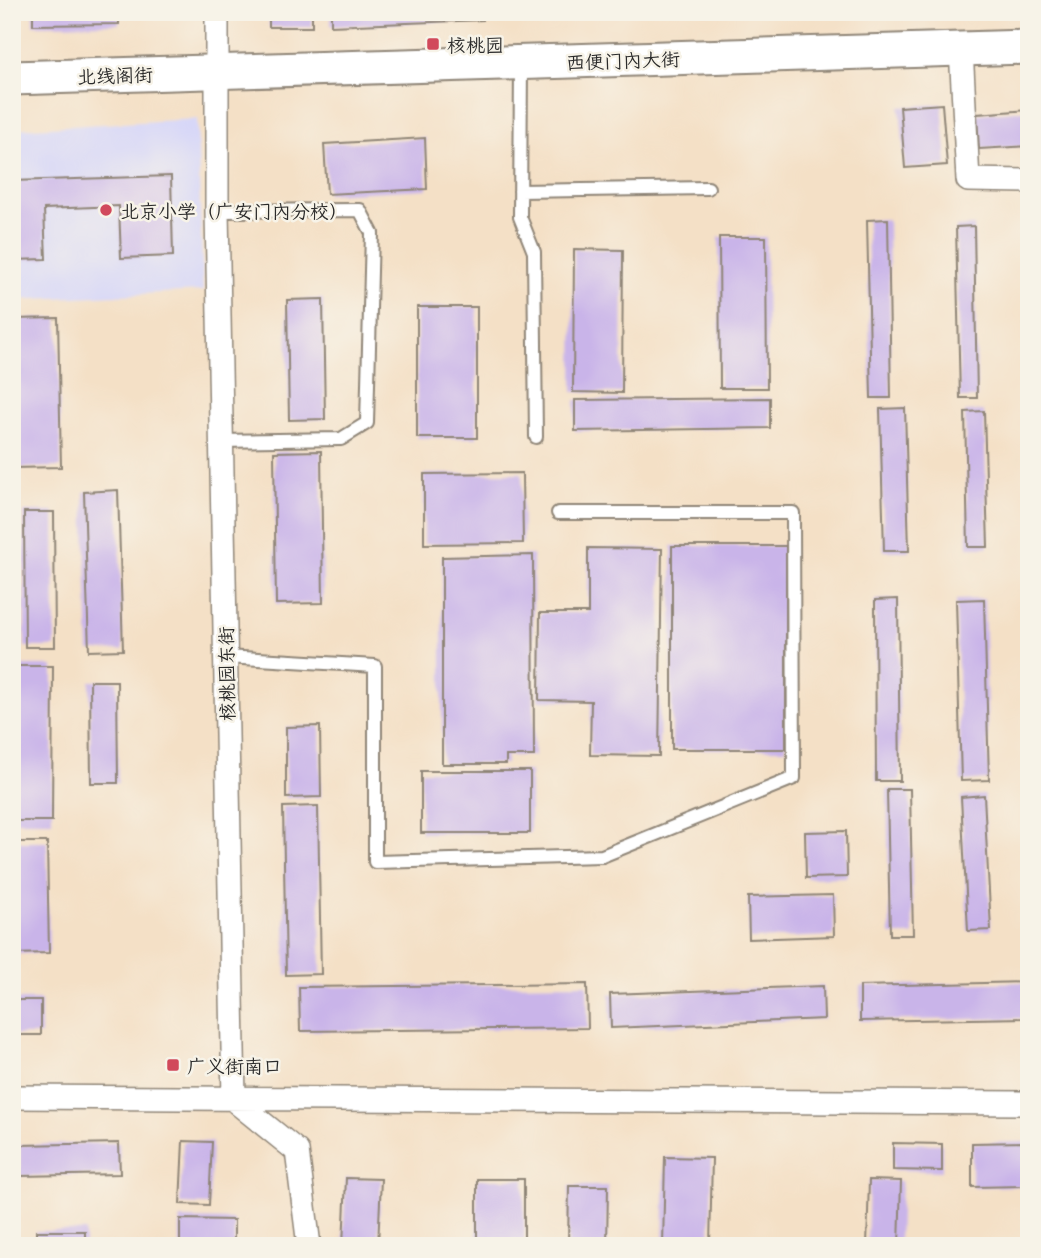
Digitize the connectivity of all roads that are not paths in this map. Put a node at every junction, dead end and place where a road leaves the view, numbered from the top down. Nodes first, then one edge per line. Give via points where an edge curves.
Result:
1 (217, 12) edge
2 (1029, 47) edge
3 (961, 49) junction
4 (522, 63) junction
5 (217, 71) junction
6 (12, 78) edge
7 (1029, 181) edge
8 (708, 188) dead end
9 (520, 191) junction
10 (216, 211) junction
11 (536, 437) dead end
12 (221, 441) junction
13 (558, 513) dead end
14 (225, 657) junction
15 (12, 1097) edge
16 (234, 1100) junction
17 (1029, 1103) edge
18 (309, 1246) edge

1 - 5 street, 核桃园东街
2 - 3 street, 西便门内大街
3 - 4 street, 西便门内大街
3 - 7 street via 968,180
4 - 5 street, 西便门内大街
4 - 9 lane
5 - 6 street, 北线阁街
5 - 10 street, 核桃园东街
8 - 9 lane
9 - 11 lane via 520,216 534,253
10 - 12 street, 核桃园东街
10 - 12 lane via 360,210 372,233 367,423 341,439
12 - 14 street, 核桃园东街
13 - 14 lane via 793,513 794,778 602,856 375,862 375,666
14 - 16 street, 核桃园东街
15 - 16 street
16 - 17 street
16 - 18 street via 297,1151

